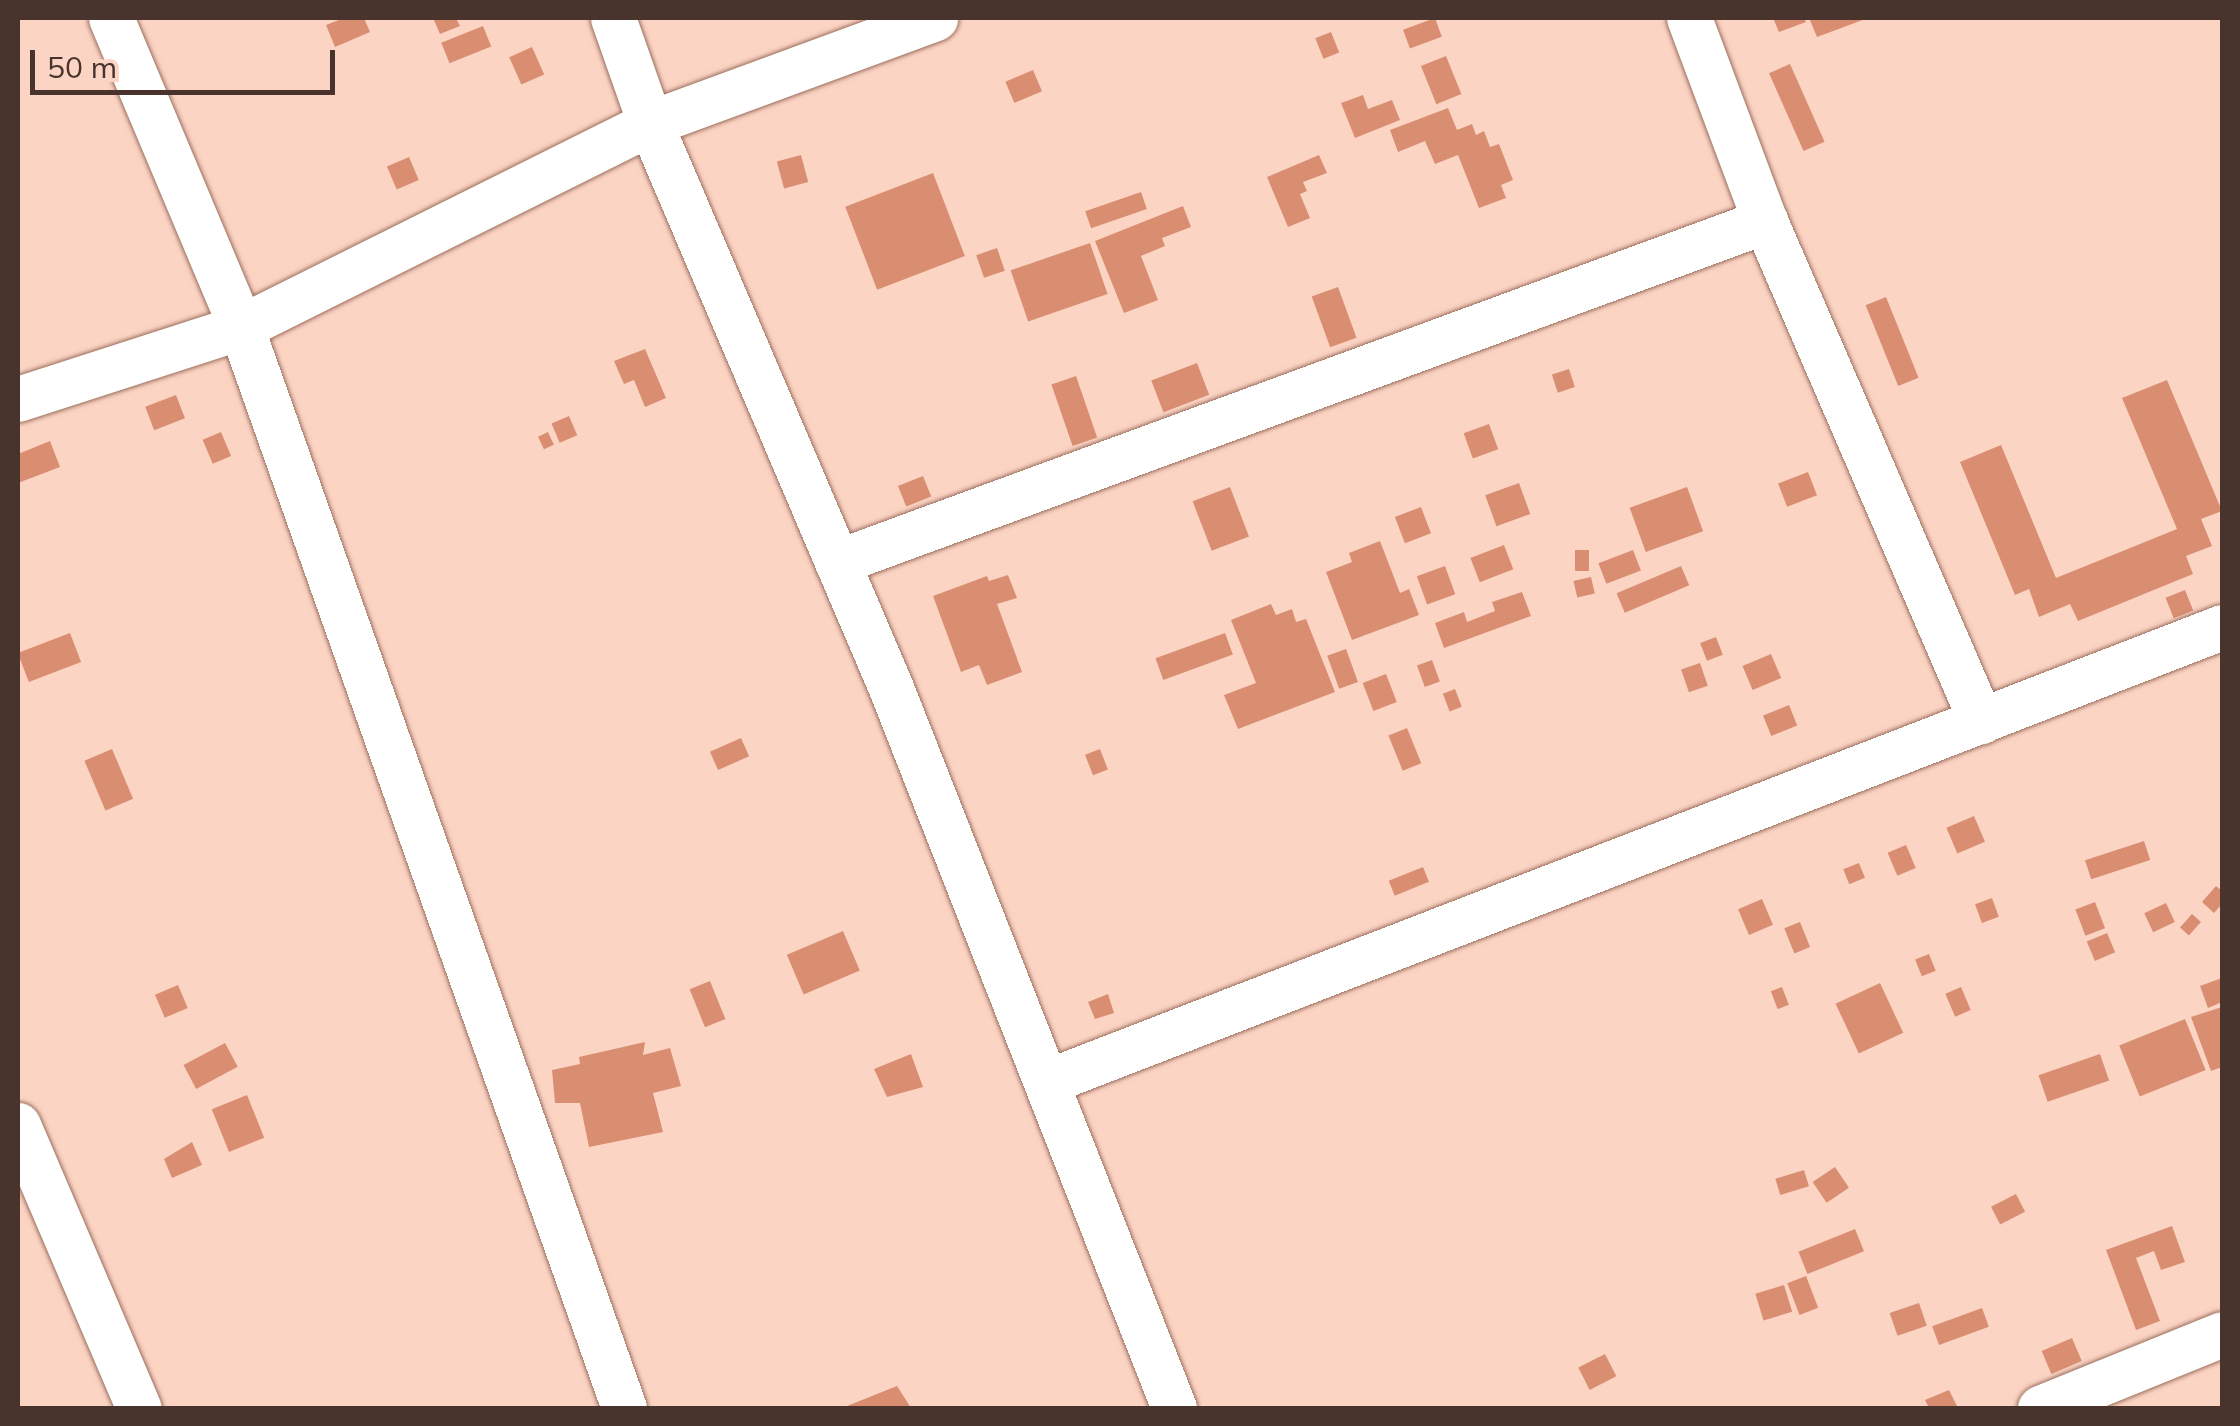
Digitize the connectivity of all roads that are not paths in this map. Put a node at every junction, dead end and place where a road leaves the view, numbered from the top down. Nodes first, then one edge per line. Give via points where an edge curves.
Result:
1 (111, 18) edge
2 (613, 18) edge
3 (935, 18) edge
4 (1690, 18) edge
5 (650, 123) junction
6 (1765, 220) junction
7 (240, 327) junction
8 (18, 399) edge
9 (836, 562) junction
10 (2222, 628) edge
11 (1981, 721) junction
12 (1046, 1082) junction
13 (18, 1124) edge
14 (2222, 1334) edge
15 (2134, 1391) edge
16 (139, 1408) edge
17 (624, 1408) edge
18 (1174, 1408) edge
19 (2040, 1408) edge

1 - 7 street
2 - 5 street
3 - 5 street
4 - 6 street
5 - 7 street
5 - 9 street
6 - 9 street
6 - 11 street
7 - 8 street
7 - 17 street
9 - 12 street
10 - 11 street
11 - 12 street
12 - 18 street
13 - 16 street
14 - 15 street
15 - 19 street

